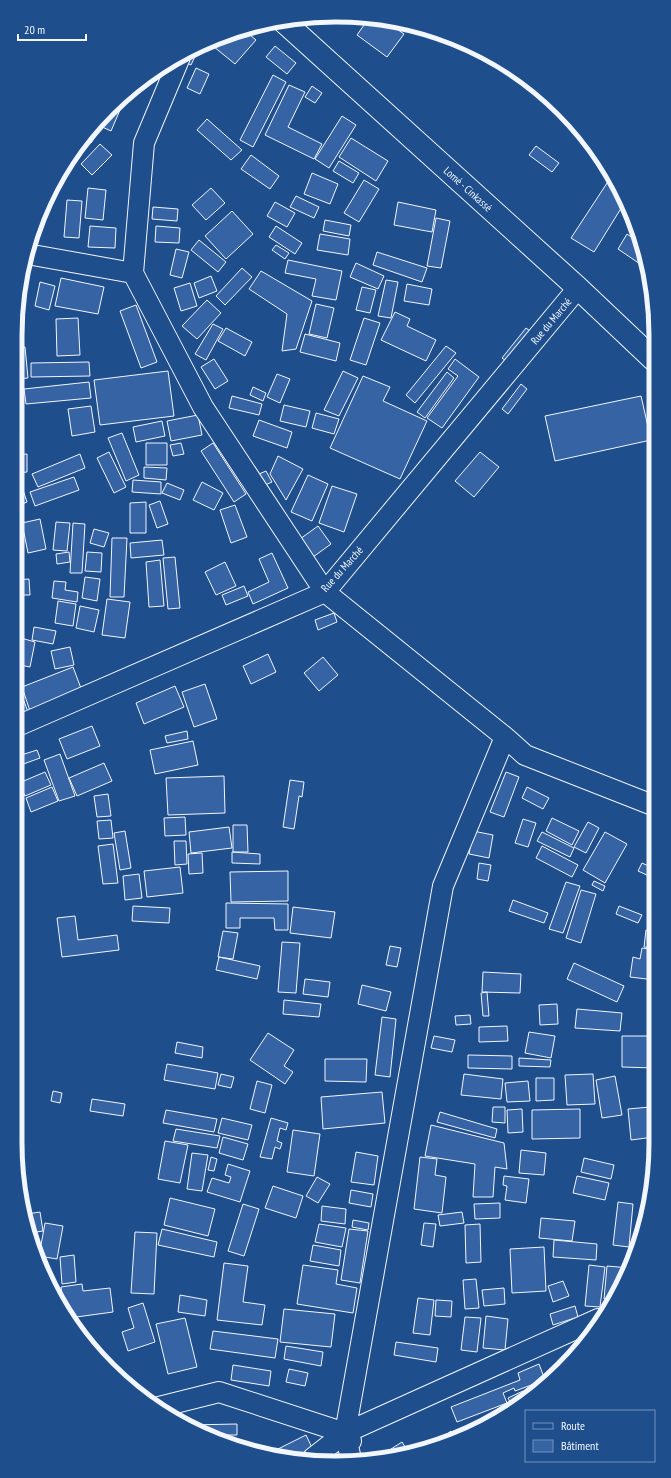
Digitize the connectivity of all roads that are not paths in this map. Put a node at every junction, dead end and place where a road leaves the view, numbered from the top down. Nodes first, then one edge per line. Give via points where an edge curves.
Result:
1 (289, 26) edge
2 (176, 66) edge
3 (33, 255) edge
4 (133, 273) junction
5 (578, 288) junction
6 (649, 355) edge
7 (325, 592) junction
8 (22, 724) edge
9 (505, 737) junction
10 (649, 804) edge
11 (593, 1321) edge
12 (165, 1405) edge
13 (345, 1433) junction
14 (317, 1455) edge
15 (350, 1455) edge
16 (359, 1455) edge

1 - 5 highway, Lomé - Cinkassé
2 - 4 street via 144,143
3 - 4 street
4 - 7 street via 203,407
5 - 6 highway, Lomé - Cinkassé
5 - 7 street, Rue du Marché
7 - 8 street, Rue du Marché
7 - 9 street
9 - 10 street via 525,755
9 - 13 street via 443,886
11 - 13 street
12 - 13 street via 218,1392
13 - 14 street
13 - 15 street
13 - 16 street

